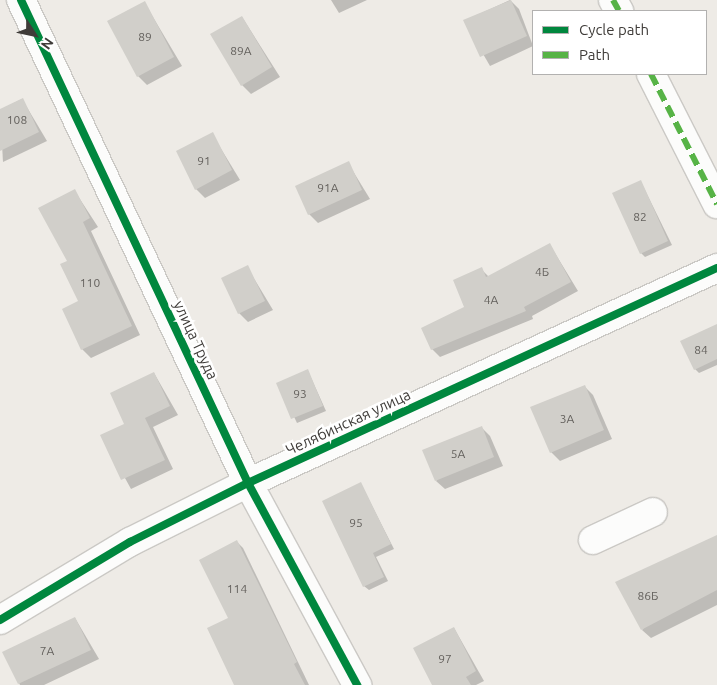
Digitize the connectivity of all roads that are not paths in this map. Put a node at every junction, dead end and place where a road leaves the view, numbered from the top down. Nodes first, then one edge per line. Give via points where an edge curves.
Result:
1 (21, 0) edge
2 (652, 75) edge
3 (717, 204) edge
4 (717, 268) edge
5 (248, 482) junction
6 (653, 512) dead end
7 (593, 540) dead end
8 (0, 620) edge
9 (357, 685) edge

1 - 5 street, улица Труда
2 - 3 street
4 - 5 street, Челябинская улица
5 - 8 street, Челябинская улица via 130,542
5 - 9 street, улица Труда
6 - 7 street

